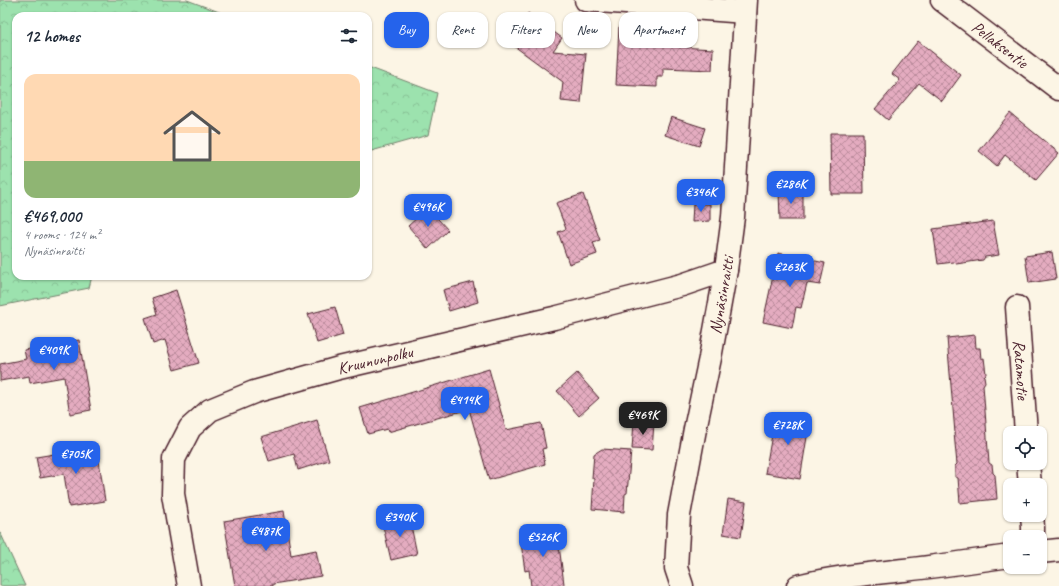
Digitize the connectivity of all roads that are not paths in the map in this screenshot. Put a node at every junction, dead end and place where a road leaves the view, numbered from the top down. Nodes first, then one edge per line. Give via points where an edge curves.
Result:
1 (586, 0) edge
2 (942, 0) edge
3 (745, 6) edge
4 (1059, 89) edge
5 (726, 270) junction
6 (1017, 307) dead end
7 (1026, 426) edge
8 (1059, 550) edge
9 (1047, 551) edge
10 (1003, 557) edge
11 (877, 580) edge
12 (189, 586) edge
13 (682, 586) edge
14 (798, 586) edge

1 - 3 street
2 - 4 street, Pellaksentie
3 - 5 street, Nynäsinraitti via 733,218
5 - 12 street, Kruununpolku via 682,285 554,318 339,368 254,392 210,410 190,428 174,459 173,494
5 - 13 street, Nynäsinraitti via 679,515 676,568
6 - 7 street, Ratamotie
8 - 9 street
10 - 11 street
11 - 14 street via 813,582

